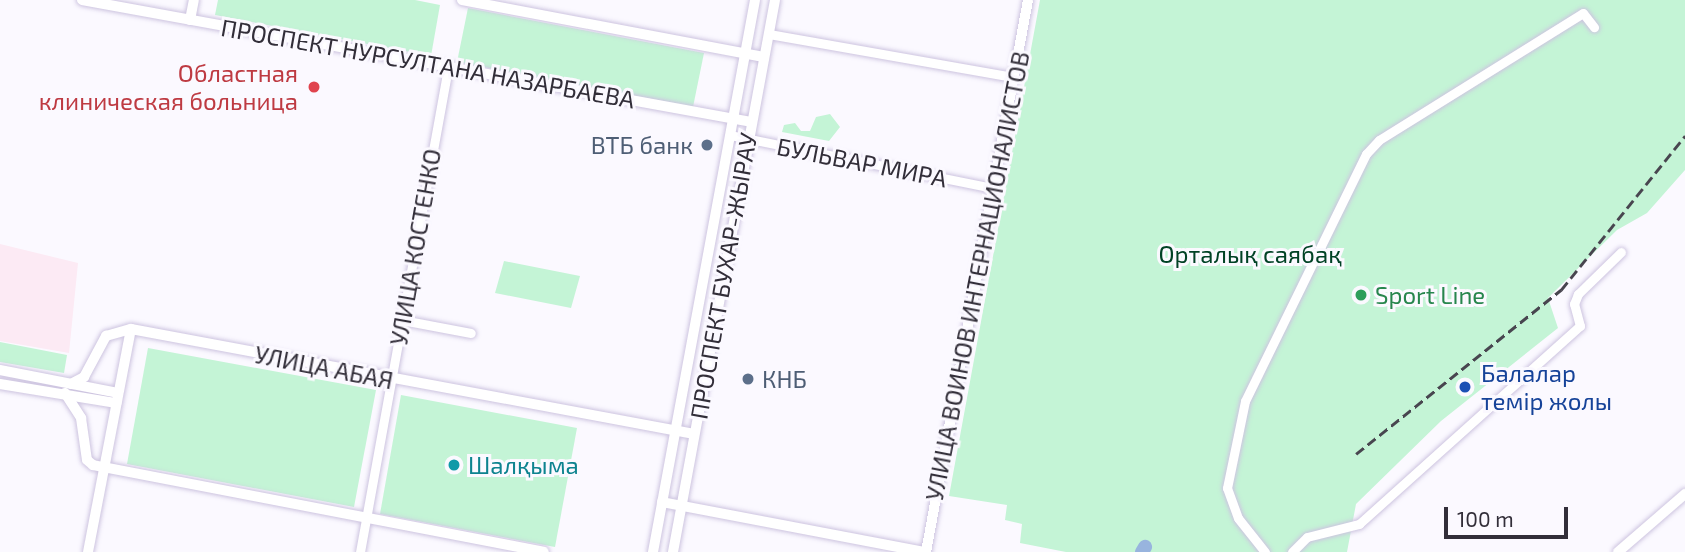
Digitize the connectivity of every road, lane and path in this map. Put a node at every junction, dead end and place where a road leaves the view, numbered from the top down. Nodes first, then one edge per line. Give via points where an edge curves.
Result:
1 (82, 0) edge
2 (194, 0) edge
3 (462, 0) edge
4 (755, 0) edge
5 (775, 0) edge
6 (1028, 0) edge
7 (190, 20) junction
8 (1594, 27) dead end
9 (769, 34) junction
10 (745, 53) junction
11 (764, 57) junction
12 (448, 67) junction
13 (1014, 77) junction
14 (733, 118) junction
15 (751, 122) junction
16 (730, 135) junction
17 (748, 139) junction
18 (993, 188) junction
19 (1621, 252) dead end
20 (402, 320) junction
21 (131, 329) junction
22 (471, 333) dead end
23 (0, 370) edge
24 (391, 380) junction
25 (0, 384) edge
26 (68, 389) junction
27 (117, 398) junction
28 (676, 431) junction
29 (694, 434) junction
30 (104, 468) junction
31 (1685, 494) edge
32 (662, 502) junction
33 (681, 506) junction
34 (366, 517) junction
35 (88, 552) edge
36 (360, 552) edge
37 (544, 552) edge
38 (653, 552) edge
39 (673, 552) edge
40 (924, 552) edge
41 (1265, 552) edge
42 (1292, 552) edge
43 (1618, 552) edge

1 - 7 main road, ПРОСПЕКТ НУРСУЛТАНА НАЗАРБАЕВА
2 - 7 main road
3 - 10 main road
4 - 10 main road, ПРОСПЕКТ БУХАР-ЖЫРАУ
5 - 9 main road, ПРОСПЕКТ БУХАР-ЖЫРАУ
6 - 13 main road, УЛИЦА ВОИНОВ ИНТЕРНАЦИОНАЛИСТОВ
7 - 12 main road, ПРОСПЕКТ НУРСУЛТАНА НАЗАРБАЕВА
8 - 41 street via 1583,13 1379,140 1366,154 1262,364 1239,423 1227,488 1238,519
9 - 11 main road, ПРОСПЕКТ БУХАР-ЖЫРАУ
9 - 13 street
10 - 11 main road
10 - 14 main road, ПРОСПЕКТ БУХАР-ЖЫРАУ
11 - 15 main road, ПРОСПЕКТ БУХАР-ЖЫРАУ
12 - 14 main road, ПРОСПЕКТ НУРСУЛТАНА НАЗАРБАЕВА
12 - 20 street, УЛИЦА КОСТЕНКО
13 - 18 main road, УЛИЦА ВОИНОВ ИНТЕРНАЦИОНАЛИСТОВ
14 - 15 main road, ПРОСПЕКТ НУРСУЛТАНА НАЗАРБАЕВА
14 - 16 main road, ПРОСПЕКТ БУХАР-ЖЫРАУ
15 - 17 main road, ПРОСПЕКТ БУХАР-ЖЫРАУ
16 - 17 street, БУЛЬВАР МИРА
16 - 28 main road, ПРОСПЕКТ БУХАР-ЖЫРАУ
17 - 18 street, БУЛЬВАР МИРА
17 - 29 main road, ПРОСПЕКТ БУХАР-ЖЫРАУ
18 - 40 main road, УЛИЦА ВОИНОВ ИНТЕРНАЦИОНАЛИСТОВ
19 - 42 street via 1578,294 1574,304 1580,326 1359,524 1307,537
20 - 22 street
20 - 24 street, УЛИЦА КОСТЕНКО
21 - 24 main road, УЛИЦА АБАЯ
21 - 26 main road via 106,336 84,377
21 - 27 main road
23 - 26 main road
24 - 28 main road, УЛИЦА АБАЯ
24 - 34 street, УЛИЦА КОСТЕНКО
25 - 26 main road
26 - 27 main road
26 - 30 main road via 81,418 87,460
27 - 30 main road
28 - 29 main road, УЛИЦА АБАЯ
28 - 32 main road, ПРОСПЕКТ БУХАР-ЖЫРАУ
29 - 33 main road, ПРОСПЕКТ БУХАР-ЖЫРАУ
30 - 34 main road
30 - 35 main road
31 - 43 main road
32 - 33 main road
32 - 38 main road, ПРОСПЕКТ БУХАР-ЖЫРАУ
33 - 39 main road, ПРОСПЕКТ БУХАР-ЖЫРАУ
33 - 40 main road
34 - 36 street, УЛИЦА КОСТЕНКО
34 - 37 main road

